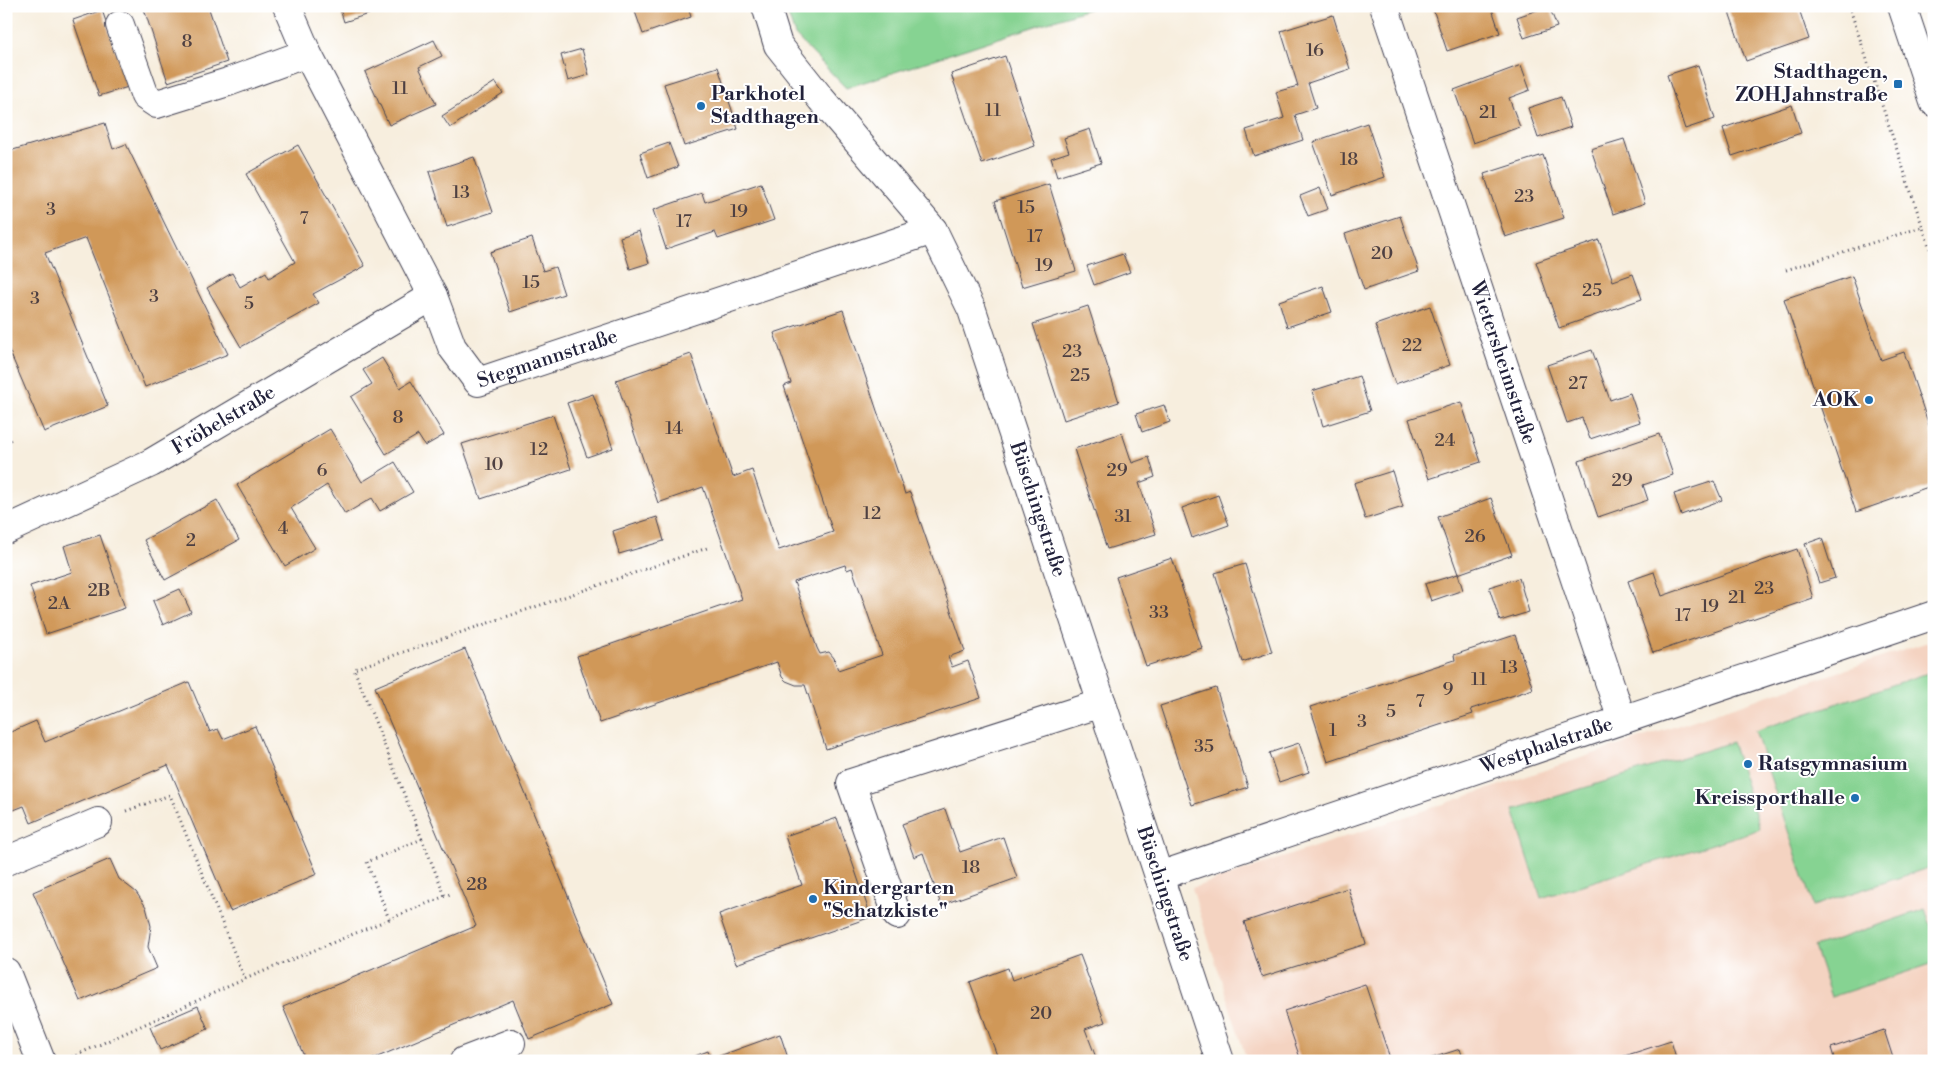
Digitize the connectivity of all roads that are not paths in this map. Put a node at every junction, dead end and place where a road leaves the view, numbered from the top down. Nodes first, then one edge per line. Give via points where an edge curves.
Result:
1 (287, 6) edge
2 (766, 6) edge
3 (1384, 6) edge
4 (1902, 6) edge
5 (120, 25) dead end
6 (307, 53) junction
7 (1934, 102) edge
8 (933, 230) junction
9 (433, 296) junction
10 (6, 530) edge
11 (1934, 615) edge
12 (1102, 703) junction
13 (1622, 720) junction
14 (98, 822) road end
15 (6, 861) edge
16 (1159, 876) junction
17 (898, 916) dead end
18 (6, 972) edge
19 (511, 1043) dead end
20 (41, 1061) edge
21 (464, 1061) edge
22 (1220, 1061) edge

1 - 6 street, Stegmannstraße
2 - 8 street, Büschingstraße via 778,45
3 - 13 street, Wietersheimstraße
4 - 7 street
5 - 6 street via 145,96 157,104
6 - 9 street, Stegmannstraße
8 - 9 street, Stegmannstraße via 478,382 452,347
8 - 12 street, Büschingstraße via 972,310
9 - 10 street, Fröbelstraße via 151,463
11 - 13 street, Westphalstraße
12 - 16 street, Büschingstraße
12 - 17 street via 851,783
13 - 16 street, Westphalstraße
14 - 15 street
16 - 22 street, Büschingstraße
18 - 20 street
19 - 21 street

